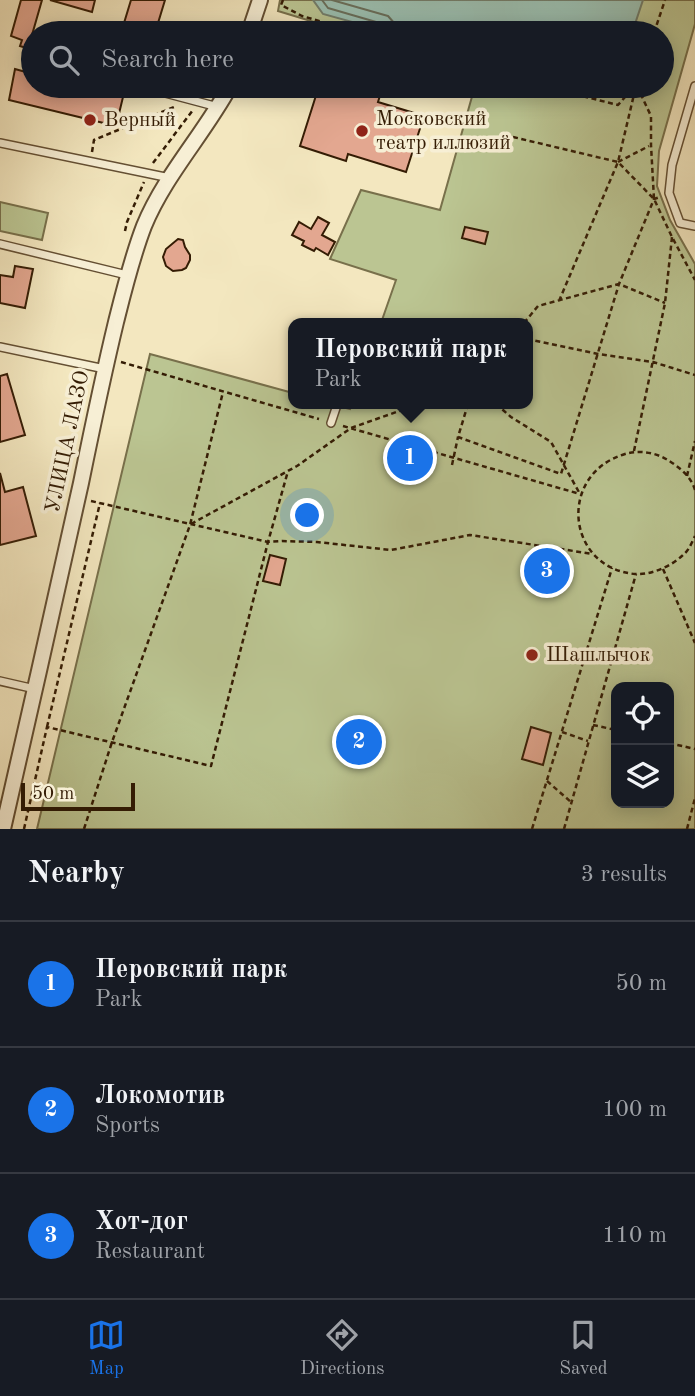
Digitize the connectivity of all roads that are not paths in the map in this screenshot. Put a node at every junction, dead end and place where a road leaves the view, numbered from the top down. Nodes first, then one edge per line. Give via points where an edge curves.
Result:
1 (260, 0) edge
2 (253, 21) edge
3 (695, 86) edge
4 (184, 98) edge
5 (223, 98) edge
6 (218, 107) junction
7 (0, 144) edge
8 (170, 178) junction
9 (695, 226) edge
10 (0, 244) edge
11 (127, 275) junction
12 (0, 347) edge
13 (106, 364) junction
14 (336, 409) edge
15 (331, 423) road end
16 (0, 681) edge
17 (34, 689) junction
18 (3, 829) edge

1 - 2 street
3 - 9 lane via 672,165 669,193 680,223
4 - 6 lane
5 - 6 street, УЛИЦА ЛАЗО
6 - 8 street, УЛИЦА ЛАЗО
7 - 8 lane
8 - 11 street, УЛИЦА ЛАЗО via 145,223
10 - 11 lane
11 - 13 street, УЛИЦА ЛАЗО
12 - 13 lane
13 - 17 street, УЛИЦА ЛАЗО
14 - 15 lane
16 - 17 lane
17 - 18 street, УЛИЦА ЛАЗО

